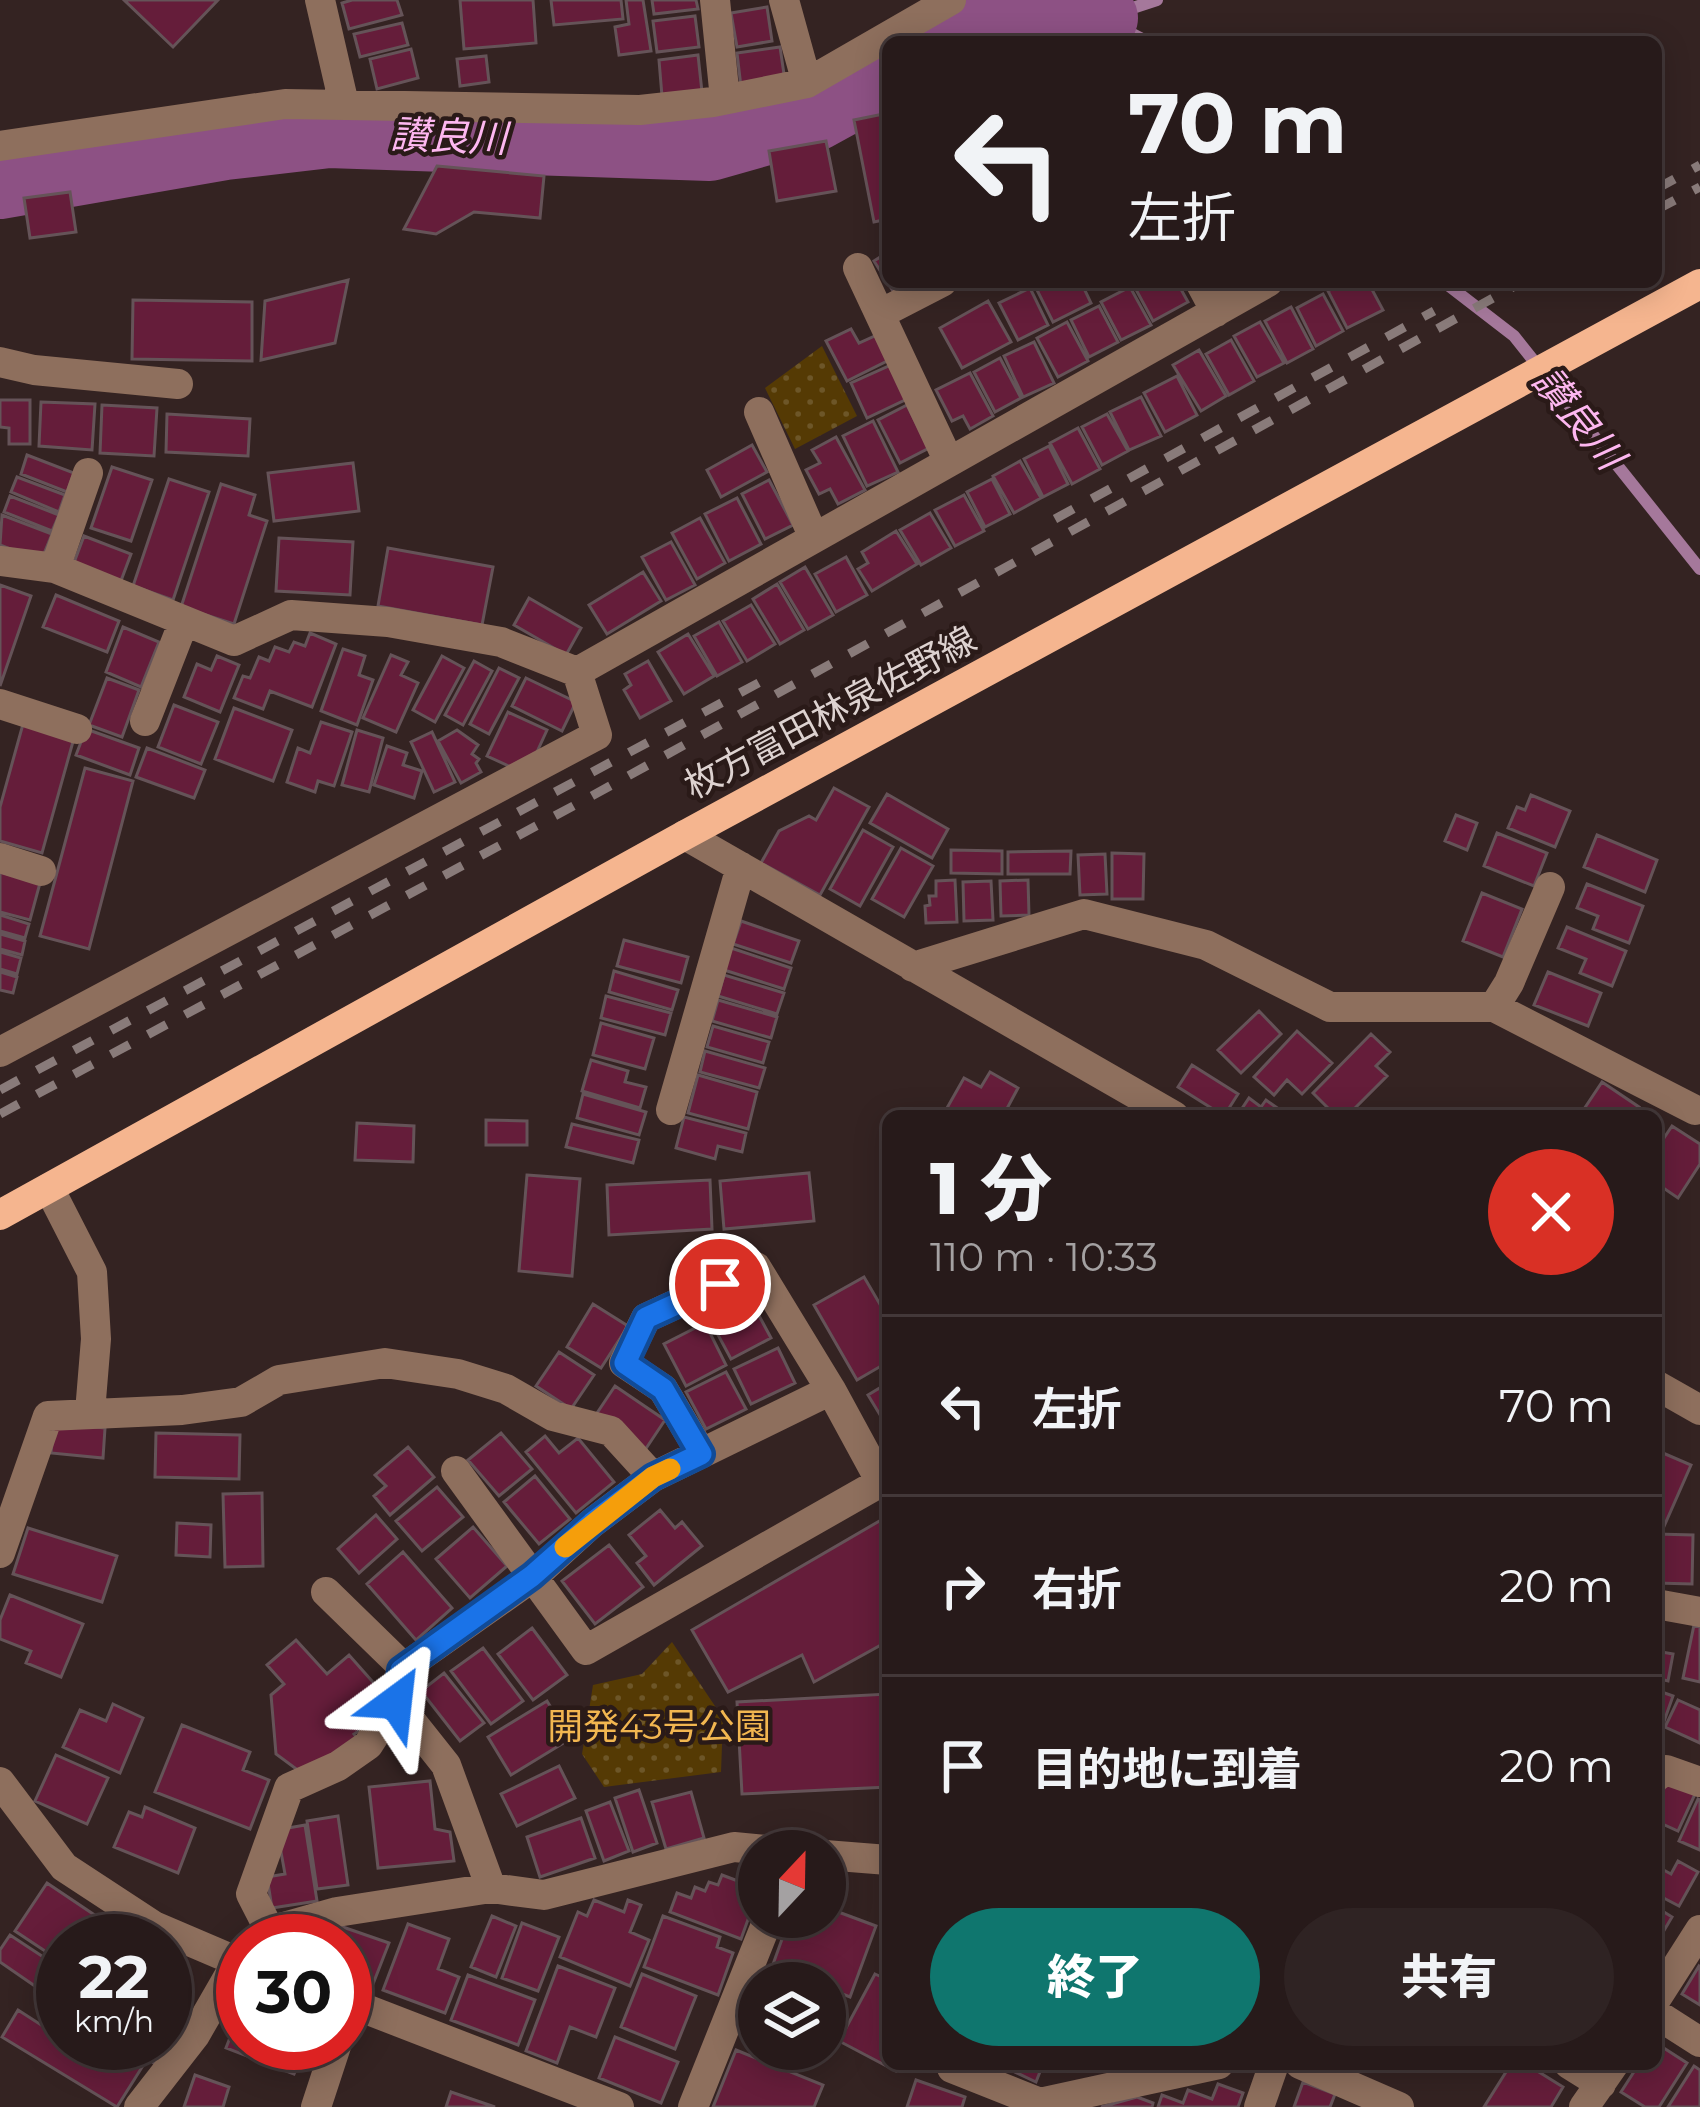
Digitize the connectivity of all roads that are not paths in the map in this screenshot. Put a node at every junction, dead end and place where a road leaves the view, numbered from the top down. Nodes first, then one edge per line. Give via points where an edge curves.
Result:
1 (320, 0) edge
2 (715, 0) edge
3 (784, 0) edge
4 (951, 0) edge
5 (889, 36) edge
6 (882, 40) edge
7 (807, 83) junction
8 (725, 100) junction
9 (344, 104) junction
10 (0, 146) edge
11 (858, 268) dead end
12 (1694, 287) edge
13 (930, 288) edge
14 (1203, 288) edge
15 (1258, 288) edge
16 (1216, 312) junction
17 (880, 314) junction
18 (0, 362) edge
19 (178, 384) dead end
20 (759, 412) dead end
21 (949, 462) junction
22 (88, 473) dead end
23 (814, 538) junction
24 (0, 561) edge
25 (55, 568) junction
26 (184, 621) junction
27 (577, 672) junction
28 (2, 714) edge
29 (145, 721) dead end
30 (77, 729) dead end
31 (685, 835) junction
32 (0, 859) edge
33 (741, 867) junction
34 (41, 871) dead end
35 (1550, 887) dead end
36 (913, 967) junction
37 (1494, 1007) junction
38 (0, 1052) edge
39 (1656, 1105) edge
40 (671, 1110) dead end
41 (1163, 1110) edge
42 (1695, 1111) dead end
43 (49, 1188) junction
44 (0, 1215) edge
45 (1662, 1388) edge
46 (831, 1390) junction
47 (1700, 1410) edge
48 (90, 1412) junction
49 (701, 1454) junction
50 (456, 1471) dead end
51 (653, 1477) junction
52 (882, 1477) edge
53 (882, 1481) edge
54 (0, 1553) edge
55 (532, 1576) junction
56 (326, 1592) dead end
57 (1662, 1605) edge
58 (1700, 1612) edge
59 (404, 1668) junction
60 (396, 1702) junction
61 (1662, 1773) edge
62 (0, 1782) edge
63 (1700, 1782) edge
64 (738, 1847) edge
65 (846, 1857) edge
66 (882, 1860) edge
67 (491, 1888) junction
68 (259, 1914) edge
69 (331, 1914) edge
70 (1700, 1930) edge
71 (761, 1938) edge
72 (216, 1953) edge
73 (1662, 1990) edge
74 (216, 2001) edge
75 (372, 2018) edge
76 (1662, 2018) edge
77 (1700, 2042) edge
78 (328, 2070) edge
79 (957, 2070) edge
80 (1194, 2070) edge
81 (1272, 2070) edge
82 (1314, 2070) edge
83 (562, 2097) edge
84 (1040, 2105) edge
85 (140, 2107) edge
86 (316, 2107) edge
87 (619, 2107) edge
88 (693, 2107) edge
89 (1259, 2107) edge
90 (1399, 2107) edge

1 - 9 street
2 - 8 street
3 - 7 street
4 - 5 street
6 - 7 street
7 - 8 street
8 - 9 street via 640,110
9 - 10 street via 285,104
11 - 17 street
12 - 31 main road, 枚方富田林泉佐野線
13 - 17 street
14 - 16 street
15 - 16 street
16 - 21 street
17 - 21 street
18 - 19 street
20 - 23 street
21 - 23 street
22 - 25 street
23 - 27 street
24 - 25 street
25 - 26 street
26 - 27 street via 233,641 291,615 388,622 501,642
26 - 29 street
27 - 38 street via 597,736
28 - 30 street
31 - 33 street
31 - 43 main road, 枚方富田林泉佐野線
32 - 34 street
33 - 36 street
33 - 40 street
35 - 37 street
36 - 37 street via 1084,914 1206,946 1330,1007
36 - 41 street
37 - 39 street
39 - 42 street
43 - 44 main road, 枚方富田林泉佐野線
43 - 48 street via 92,1272
45 - 47 street
46 - 49 street
46 - 49 street via 756,1267 646,1318 625,1363 663,1389
46 - 52 street
48 - 51 street via 241,1402 279,1380 385,1363 458,1374 610,1431
48 - 54 street via 48,1416
49 - 51 street
50 - 55 street
51 - 55 street
53 - 55 street via 586,1650
55 - 59 street
56 - 59 street
57 - 58 street
59 - 60 street
60 - 67 street via 446,1765
60 - 68 street via 368,1745 290,1788 251,1894
61 - 63 street
62 - 72 street via 64,1868 154,1926
64 - 67 street via 544,1895
65 - 66 street
67 - 69 street
70 - 73 street
71 - 88 street
74 - 85 street
75 - 83 street
76 - 77 street
78 - 86 street
79 - 84 street
80 - 84 street
81 - 89 street
82 - 90 street
83 - 87 street

